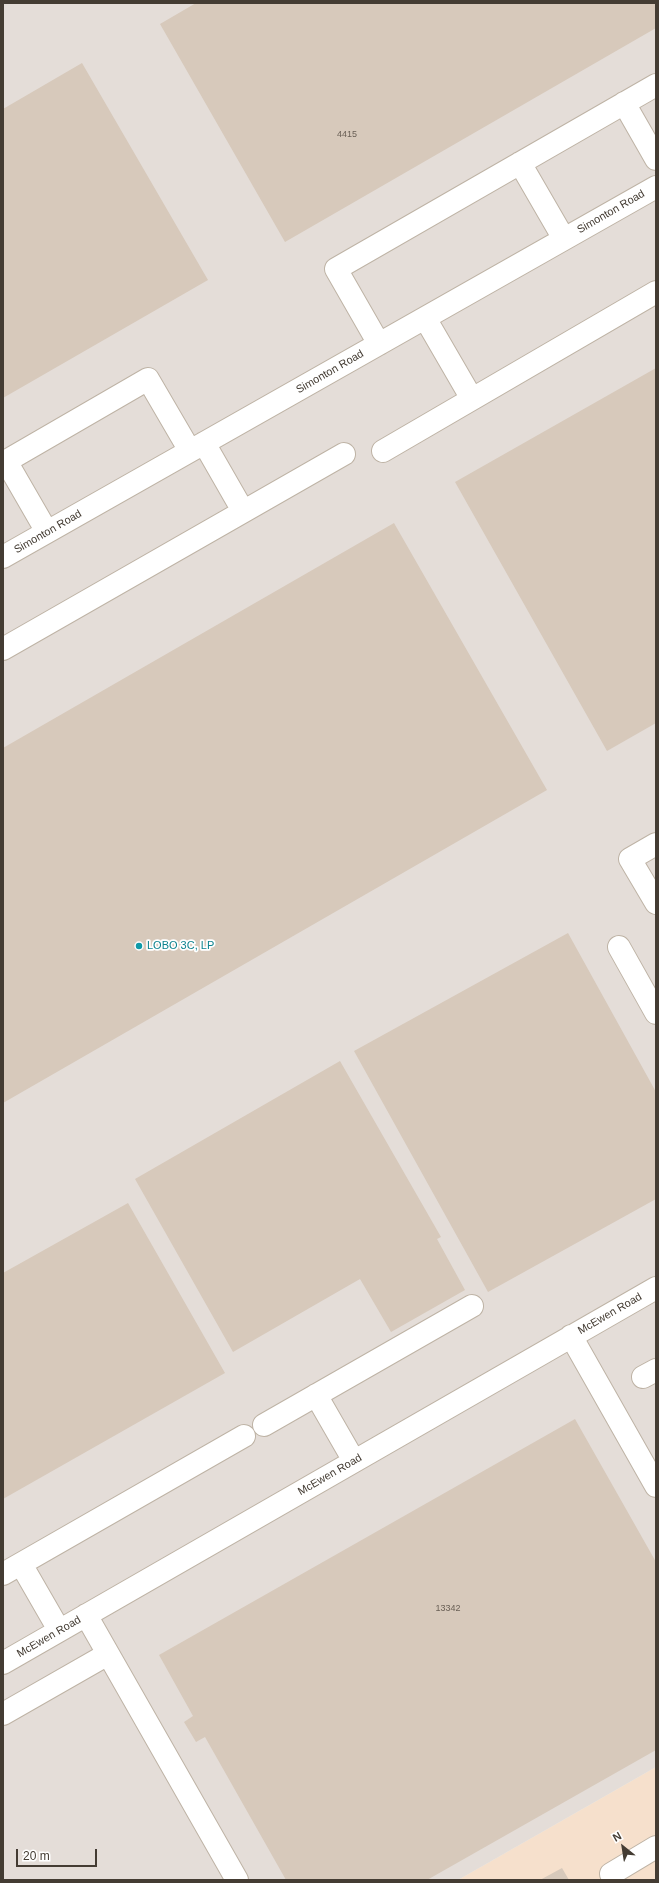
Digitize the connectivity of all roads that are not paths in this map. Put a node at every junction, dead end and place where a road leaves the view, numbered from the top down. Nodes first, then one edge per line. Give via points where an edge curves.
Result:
1 (656, 84) edge
2 (624, 103) junction
3 (656, 159) edge
4 (520, 163) junction
5 (656, 187) edge
6 (564, 239) junction
7 (656, 292) edge
8 (425, 318) junction
9 (379, 344) junction
10 (472, 399) junction
11 (197, 447) junction
12 (383, 451) dead end
13 (344, 454) dead end
14 (5, 462) edge
15 (243, 511) junction
16 (47, 532) junction
17 (3, 558) edge
18 (3, 649) edge
19 (656, 844) edge
20 (656, 903) edge
21 (619, 947) dead end
22 (656, 1013) edge
23 (656, 1288) edge
24 (472, 1306) dead end
25 (571, 1336) junction
26 (316, 1396) junction
27 (264, 1425) dead end
28 (244, 1436) dead end
29 (354, 1461) junction
30 (656, 1486) edge
31 (12, 1569) edge
32 (86, 1615) junction
33 (60, 1630) junction
34 (108, 1654) junction
35 (3, 1663) edge
36 (3, 1714) edge
37 (656, 1847) edge
38 (611, 1874) dead end
39 (237, 1880) edge

1 - 2 street
2 - 3 street
2 - 4 street
4 - 6 street
4 - 9 street via 336,269
5 - 6 street, Simonton Road
6 - 8 street, Simonton Road
7 - 10 street
8 - 9 street, Simonton Road
8 - 10 street
9 - 11 street, Simonton Road
10 - 12 street
11 - 14 street via 148,379
11 - 15 street
11 - 16 street, Simonton Road
13 - 15 street
14 - 16 street
15 - 18 street
16 - 17 street, Simonton Road
19 - 20 street via 630,859
21 - 22 street
23 - 25 street, McEwen Road
24 - 26 street
25 - 29 street, McEwen Road
25 - 30 street
26 - 27 street
26 - 29 street
28 - 31 street
29 - 32 street, McEwen Road
31 - 33 street
32 - 33 street, McEwen Road
32 - 34 street
33 - 35 street, McEwen Road
34 - 36 street
34 - 39 street
37 - 38 street

